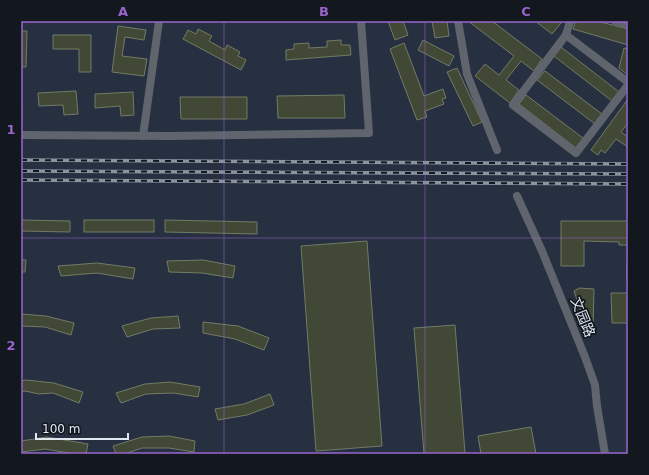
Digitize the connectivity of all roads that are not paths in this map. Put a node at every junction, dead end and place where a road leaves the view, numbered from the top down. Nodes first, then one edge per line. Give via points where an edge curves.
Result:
1 (159, 21) edge
2 (361, 21) edge
3 (458, 21) edge
4 (570, 21) edge
5 (615, 21) edge
6 (628, 25) edge
7 (566, 35) junction
8 (628, 84) edge
9 (21, 135) edge
10 (143, 136) junction
11 (497, 150) dead end
12 (517, 196) dead end
13 (605, 454) edge

1 - 10 street
2 - 10 street via 370,134
3 - 11 street via 467,74
4 - 7 street
5 - 6 street
7 - 8 street
7 - 8 street via 513,104 576,152
9 - 10 street
12 - 13 street, 文园路 via 542,251 595,385

